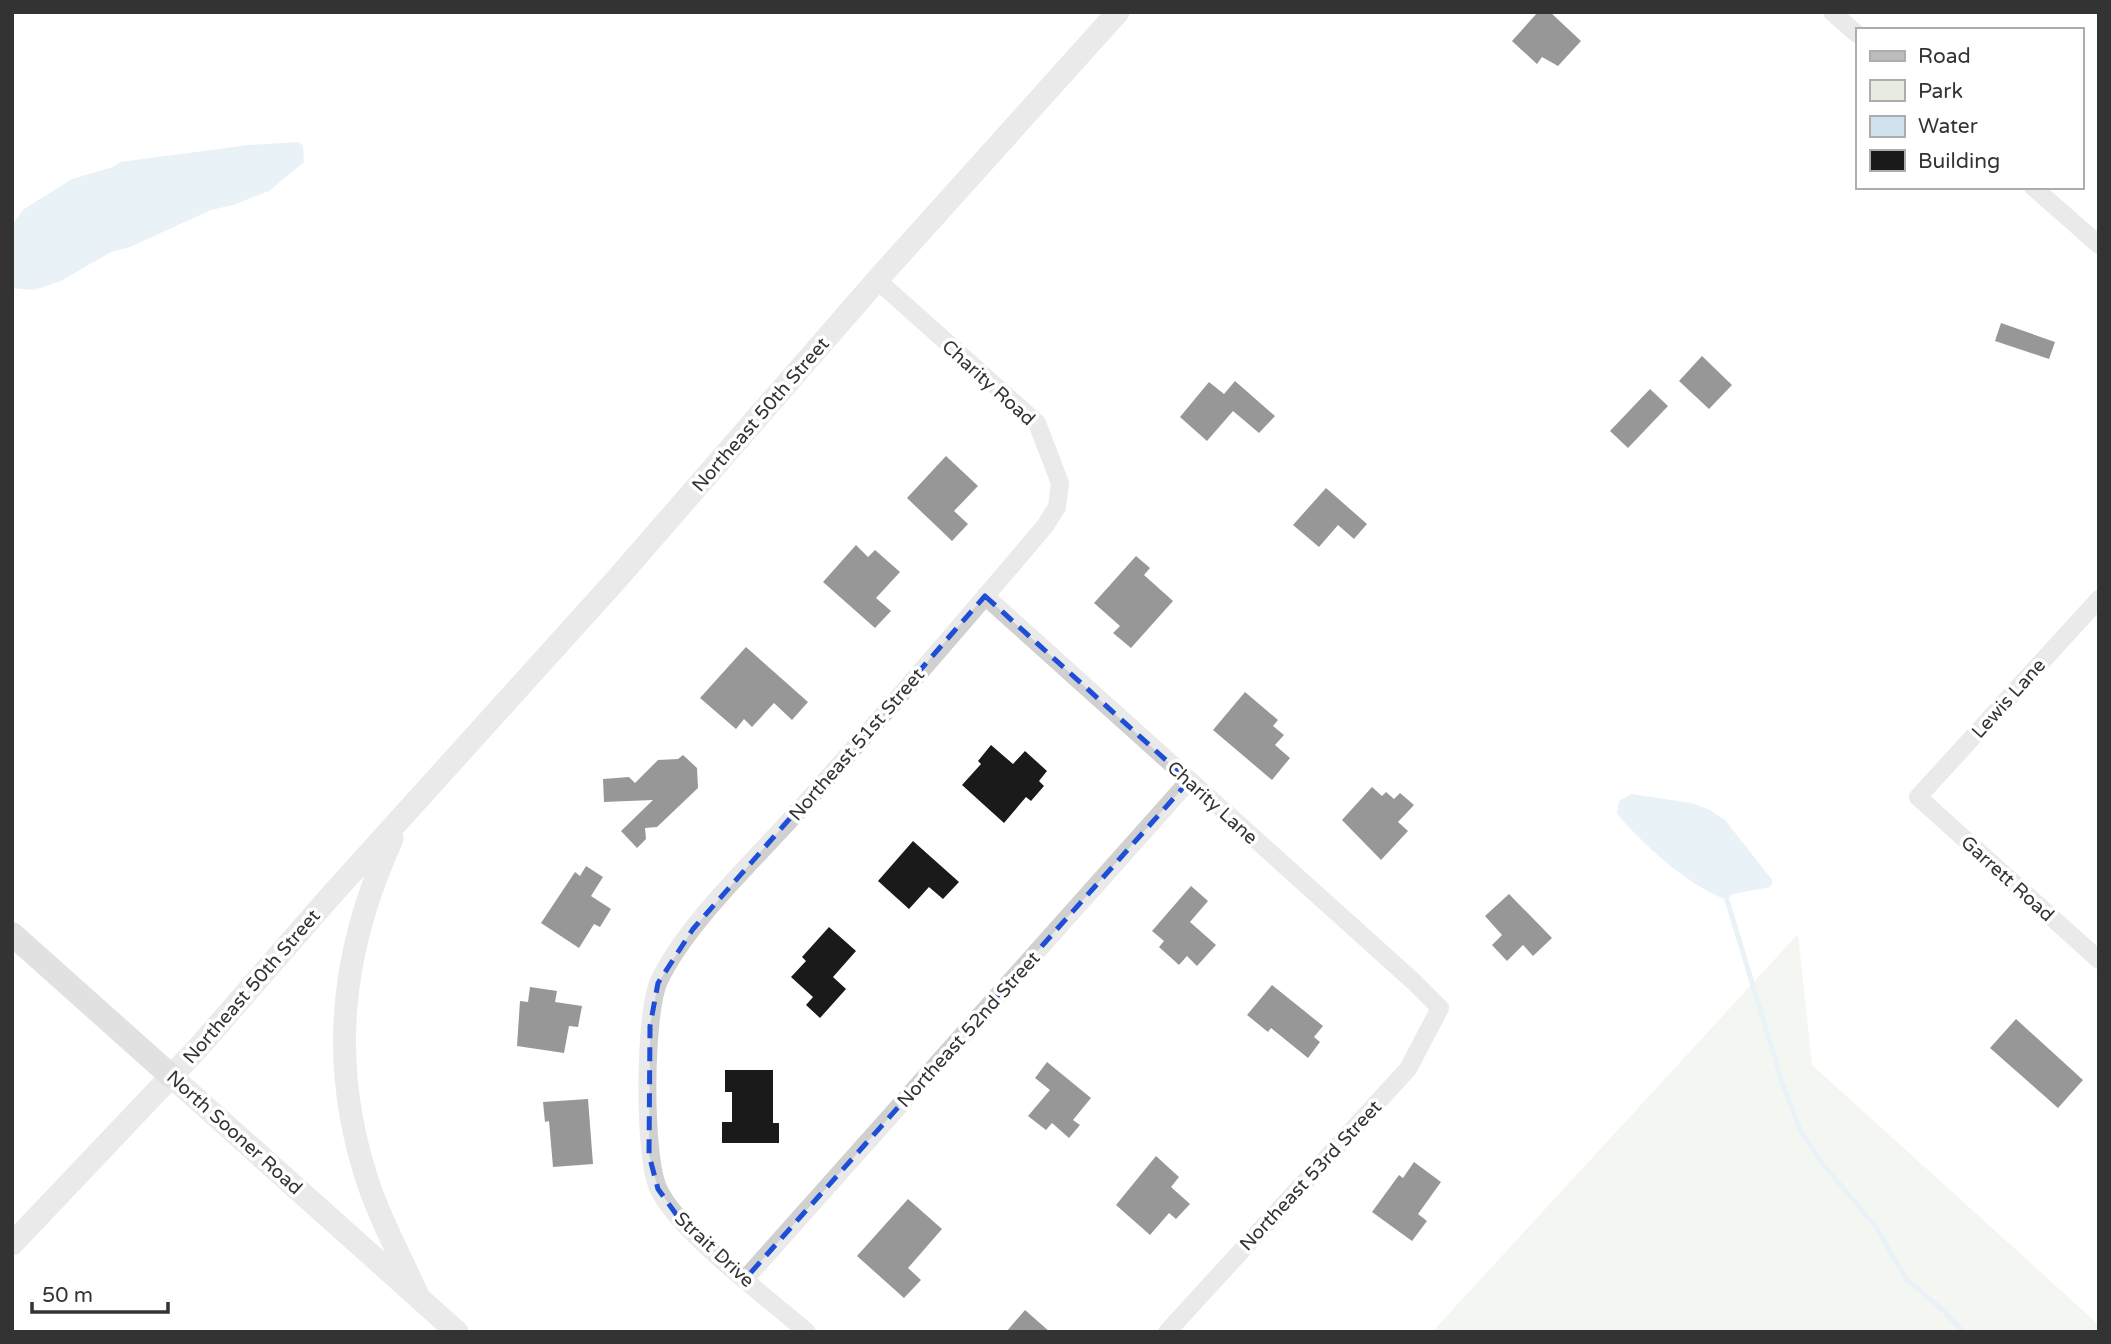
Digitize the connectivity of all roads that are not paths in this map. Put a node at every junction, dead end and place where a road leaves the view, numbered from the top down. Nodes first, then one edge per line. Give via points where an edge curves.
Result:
1 (1118, 12) edge
2 (1832, 12) edge
3 (1856, 33) edge
4 (2035, 189) edge
5 (2099, 245) edge
6 (877, 280) junction
7 (1057, 507) joint
8 (985, 596) junction
9 (2099, 599) edge
10 (1189, 781) junction
11 (1918, 797) joint
12 (401, 817) junction
13 (12, 934) edge
14 (2099, 960) edge
15 (658, 983) joint
16 (1440, 1009) joint
17 (171, 1076) junction
18 (12, 1244) edge
19 (746, 1278) junction
20 (419, 1298) junction
21 (457, 1332) edge
22 (807, 1332) edge
23 (1167, 1332) edge

1 - 6 street, Northeast 50th Street
2 - 3 street
4 - 5 street
6 - 7 street, Charity Road via 1037,423 1060,483
6 - 12 street, Northeast 50th Street via 616,580
7 - 8 street, Northeast 51st Street
8 - 10 street, Charity Lane
8 - 15 street, Northeast 51st Street via 693,929
9 - 11 street, Lewis Lane
10 - 16 street, Charity Lane
10 - 19 street, Northeast 52nd Street
11 - 14 street, Garrett Road
12 - 17 street, Northeast 50th Street
12 - 20 street, Northeast 50th Street via 360,922 348,972 343,1032 345,1082 361,1156 378,1207
13 - 17 main road, North Sooner Road
15 - 19 street, Strait Drive via 650,1026 648,1133 658,1189 681,1222
16 - 23 street, Northeast 53rd Street via 1408,1069
17 - 18 street, Northeast 50th Street
17 - 20 street, North Sooner Road
19 - 22 street, Strait Drive
20 - 21 street, North Sooner Road

